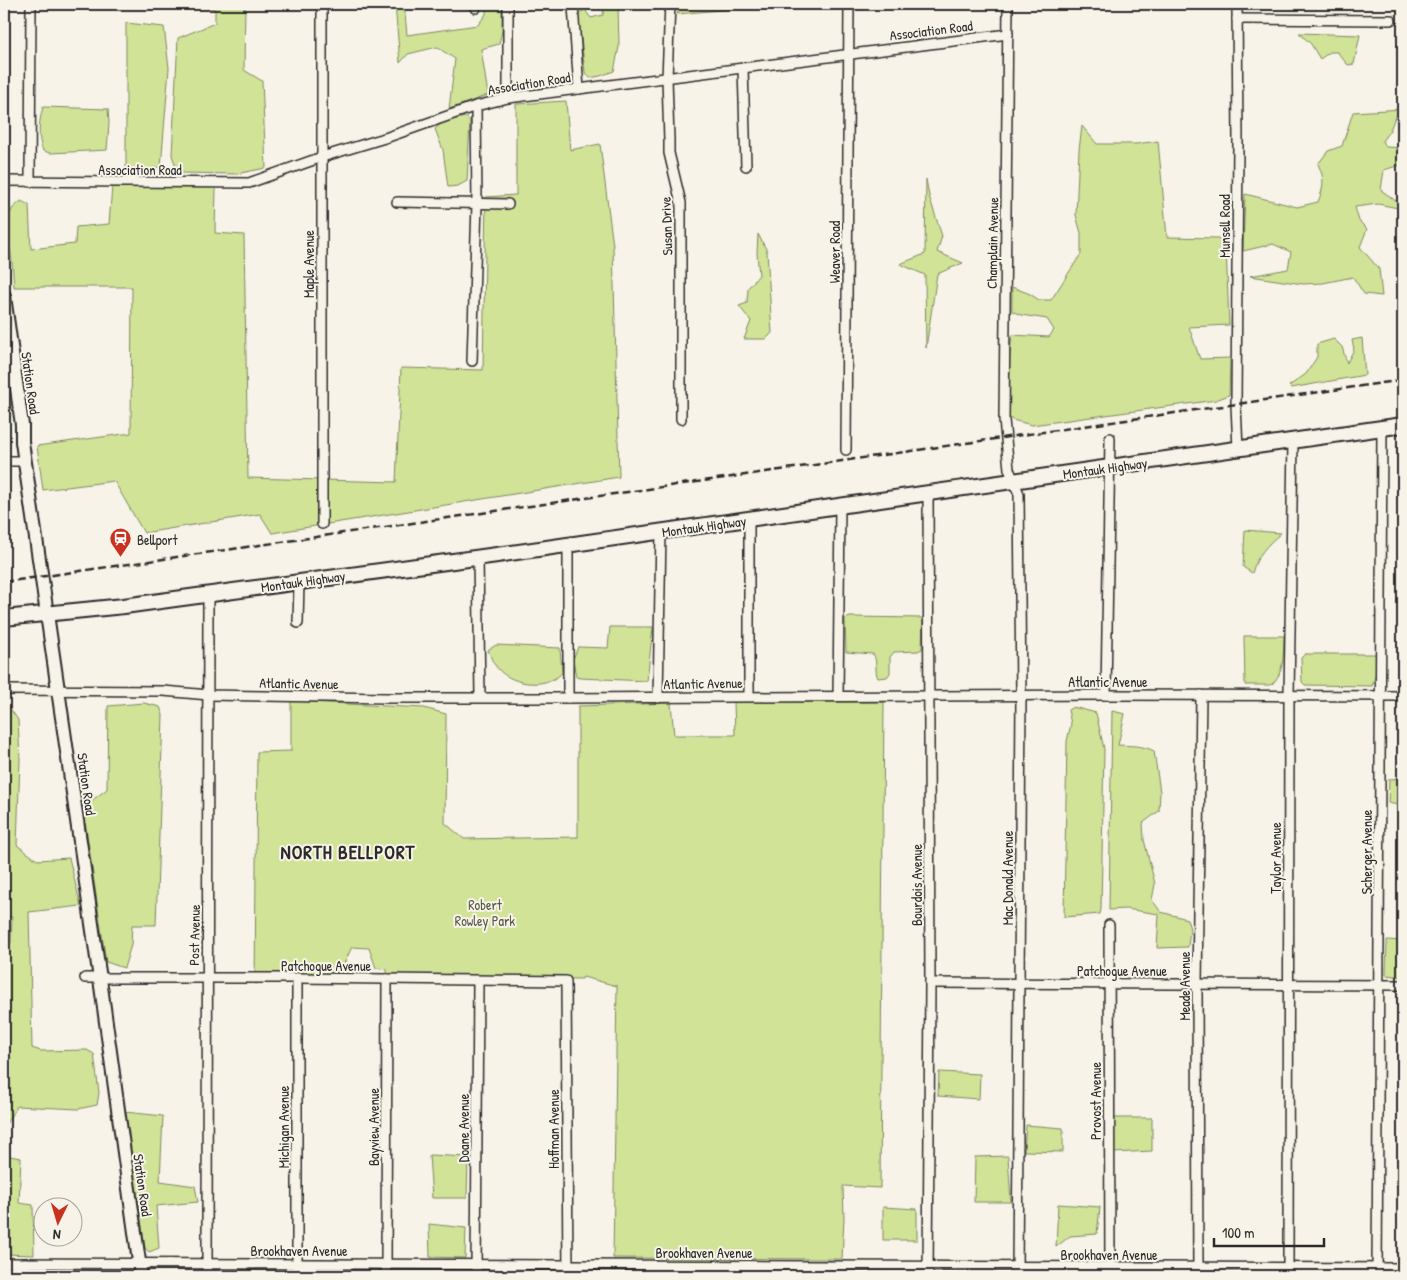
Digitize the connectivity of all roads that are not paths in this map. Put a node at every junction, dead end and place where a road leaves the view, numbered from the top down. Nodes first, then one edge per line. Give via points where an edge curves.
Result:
1 (30, 4) edge
2 (322, 4) edge
3 (508, 4) edge
4 (670, 4) edge
5 (849, 4) edge
6 (1008, 4) edge
7 (1237, 4) edge
8 (573, 6) dead end
9 (1236, 19) junction
10 (1391, 20) dead end
11 (1008, 34) junction
12 (850, 54) junction
13 (743, 68) junction
14 (667, 78) junction
15 (579, 89) junction
16 (508, 98) junction
17 (476, 106) junction
18 (322, 157) junction
19 (746, 166) dead end
20 (4, 181) edge
21 (30, 182) junction
22 (397, 202) dead end
23 (476, 204) junction
24 (508, 204) dead end
25 (4, 296) edge
26 (472, 361) dead end
27 (681, 419) dead end
28 (1403, 425) edge
29 (1382, 428) junction
30 (1110, 438) dead end
31 (1293, 441) junction
32 (1238, 449) junction
33 (846, 450) dead end
34 (4, 461) edge
35 (25, 461) junction
36 (1110, 467) junction
37 (1014, 481) junction
38 (928, 493) junction
39 (840, 506) junction
40 (749, 519) junction
41 (322, 524) dead end
42 (661, 532) junction
43 (568, 545) junction
44 (478, 557) junction
45 (299, 582) junction
46 (208, 594) junction
47 (47, 614) junction
48 (4, 618) edge
49 (298, 623) dead end
50 (4, 690) edge
51 (58, 690) junction
52 (209, 695) junction
53 (1106, 695) junction
54 (1201, 695) junction
55 (1289, 695) junction
56 (749, 696) junction
57 (838, 696) junction
58 (1021, 696) junction
59 (1381, 696) junction
60 (1403, 696) edge
61 (480, 697) junction
62 (929, 697) junction
63 (568, 698) junction
64 (658, 698) junction
65 (1109, 925) dead end
66 (85, 978) dead end
67 (297, 978) junction
68 (100, 979) junction
69 (207, 979) junction
70 (387, 979) junction
71 (478, 981) junction
72 (566, 981) joint
73 (930, 983) junction
74 (1108, 983) junction
75 (1020, 984) junction
76 (1197, 984) junction
77 (1288, 985) junction
78 (1380, 985) junction
79 (1403, 985) edge
80 (4, 1263) edge
81 (25, 1263) junction
82 (207, 1264) junction
83 (297, 1264) junction
84 (386, 1264) junction
85 (476, 1265) junction
86 (568, 1265) junction
87 (747, 1266) junction
88 (928, 1266) junction
89 (1403, 1268) edge
90 (140, 1270) edge
91 (1017, 1272) edge
92 (1110, 1272) edge
93 (1198, 1272) edge
94 (1288, 1272) edge
95 (1377, 1272) edge
96 (25, 1276) edge
97 (207, 1276) edge
98 (297, 1276) edge
99 (386, 1276) edge
100 (476, 1276) edge
101 (568, 1276) edge
102 (747, 1276) edge
103 (928, 1276) edge

1 - 21 street
2 - 18 street, Maple Avenue
3 - 16 street
4 - 14 street, Susan Drive
5 - 12 street, Weaver Road
6 - 11 street, Champlain Avenue
7 - 9 street, Munsell Road
8 - 15 street
9 - 10 street
9 - 32 street, Munsell Road
11 - 12 street, Association Road
11 - 37 street, Champlain Avenue via 1004,420 1009,469
12 - 13 street, Association Road
12 - 33 street, Weaver Road
13 - 14 street, Association Road
13 - 19 street
14 - 15 street, Association Road
14 - 27 street, Susan Drive via 669,153 681,203
15 - 16 street, Association Road
16 - 17 street, Association Road
17 - 18 street, Association Road
17 - 23 street
18 - 21 street, Association Road via 249,183
18 - 41 street, Maple Avenue
20 - 21 street, Association Road
22 - 23 street
23 - 24 street
23 - 26 street
25 - 35 main road, Station Road
28 - 29 main road, Montauk Highway
29 - 31 main road, Montauk Highway
29 - 59 street, Scherger Avenue
30 - 36 street
31 - 32 main road, Montauk Highway
31 - 55 street, Taylor Avenue
32 - 36 main road, Montauk Highway
34 - 35 street
35 - 47 main road, Station Road
36 - 37 main road, Montauk Highway
36 - 53 street
37 - 38 main road, Montauk Highway
37 - 58 street, Mac Donald Avenue via 1019,494
38 - 39 main road, Montauk Highway
38 - 62 street, Bourdois Avenue
39 - 40 main road, Montauk Highway
39 - 57 street
40 - 42 main road, Montauk Highway
40 - 56 street
42 - 43 main road, Montauk Highway
42 - 64 street
43 - 44 main road, Montauk Highway
43 - 63 street
44 - 45 main road, Montauk Highway
44 - 61 street
45 - 46 main road, Montauk Highway
45 - 49 street
46 - 47 main road, Montauk Highway
46 - 52 street, Post Avenue
47 - 48 main road, Montauk Highway
47 - 51 main road, Station Road
50 - 51 street, Atlantic Avenue
51 - 52 street, Atlantic Avenue
51 - 68 main road, Station Road
52 - 61 street, Atlantic Avenue
52 - 69 street, Post Avenue
53 - 54 street, Atlantic Avenue
53 - 58 street, Atlantic Avenue
54 - 55 street, Atlantic Avenue
54 - 76 street, Meade Avenue
55 - 59 street, Atlantic Avenue
55 - 77 street, Taylor Avenue
56 - 57 street, Atlantic Avenue
56 - 64 street, Atlantic Avenue
57 - 62 street, Atlantic Avenue
58 - 62 street, Atlantic Avenue
58 - 75 street, Mac Donald Avenue
59 - 60 street, Atlantic Avenue
59 - 78 street, Scherger Avenue
61 - 63 street, Atlantic Avenue
62 - 73 street, Bourdois Avenue
63 - 64 street, Atlantic Avenue
65 - 74 street, Provost Avenue
66 - 68 street, Patchogue Avenue
67 - 69 street, Patchogue Avenue
67 - 70 street, Patchogue Avenue
67 - 83 street, Michigan Avenue
68 - 69 street, Patchogue Avenue
68 - 90 main road, Station Road
69 - 82 street, Post Avenue
70 - 71 street, Patchogue Avenue
70 - 84 street, Bayview Avenue
71 - 72 street, Patchogue Avenue
71 - 85 street, Doane Avenue
72 - 86 street, Hoffman Avenue
73 - 75 street, Patchogue Avenue
73 - 88 street, Bourdois Avenue
74 - 75 street, Patchogue Avenue
74 - 76 street, Patchogue Avenue
74 - 92 street, Provost Avenue
75 - 91 street, Mac Donald Avenue
76 - 77 street, Patchogue Avenue
76 - 93 street, Meade Avenue
77 - 78 street, Patchogue Avenue
77 - 94 street, Taylor Avenue
78 - 79 street, Patchogue Avenue
78 - 95 street, Scherger Avenue
80 - 81 street, Brookhaven Avenue
81 - 90 street, Brookhaven Avenue
81 - 96 street
82 - 83 street, Brookhaven Avenue
82 - 90 street, Brookhaven Avenue
82 - 97 street, Post Avenue
83 - 84 street, Brookhaven Avenue
83 - 98 street, Michigan Avenue
84 - 85 street, Brookhaven Avenue
84 - 99 street, Bayview Avenue
85 - 86 street, Brookhaven Avenue
85 - 100 street, Doane Avenue
86 - 87 street, Brookhaven Avenue
86 - 101 street, Hoffman Avenue
87 - 88 street, Brookhaven Avenue
87 - 102 street
88 - 91 street, Brookhaven Avenue
88 - 103 street, Bourdois Avenue
89 - 95 street, Brookhaven Avenue
91 - 92 street, Brookhaven Avenue
92 - 93 street, Brookhaven Avenue
93 - 94 street, Brookhaven Avenue
94 - 95 street, Brookhaven Avenue

